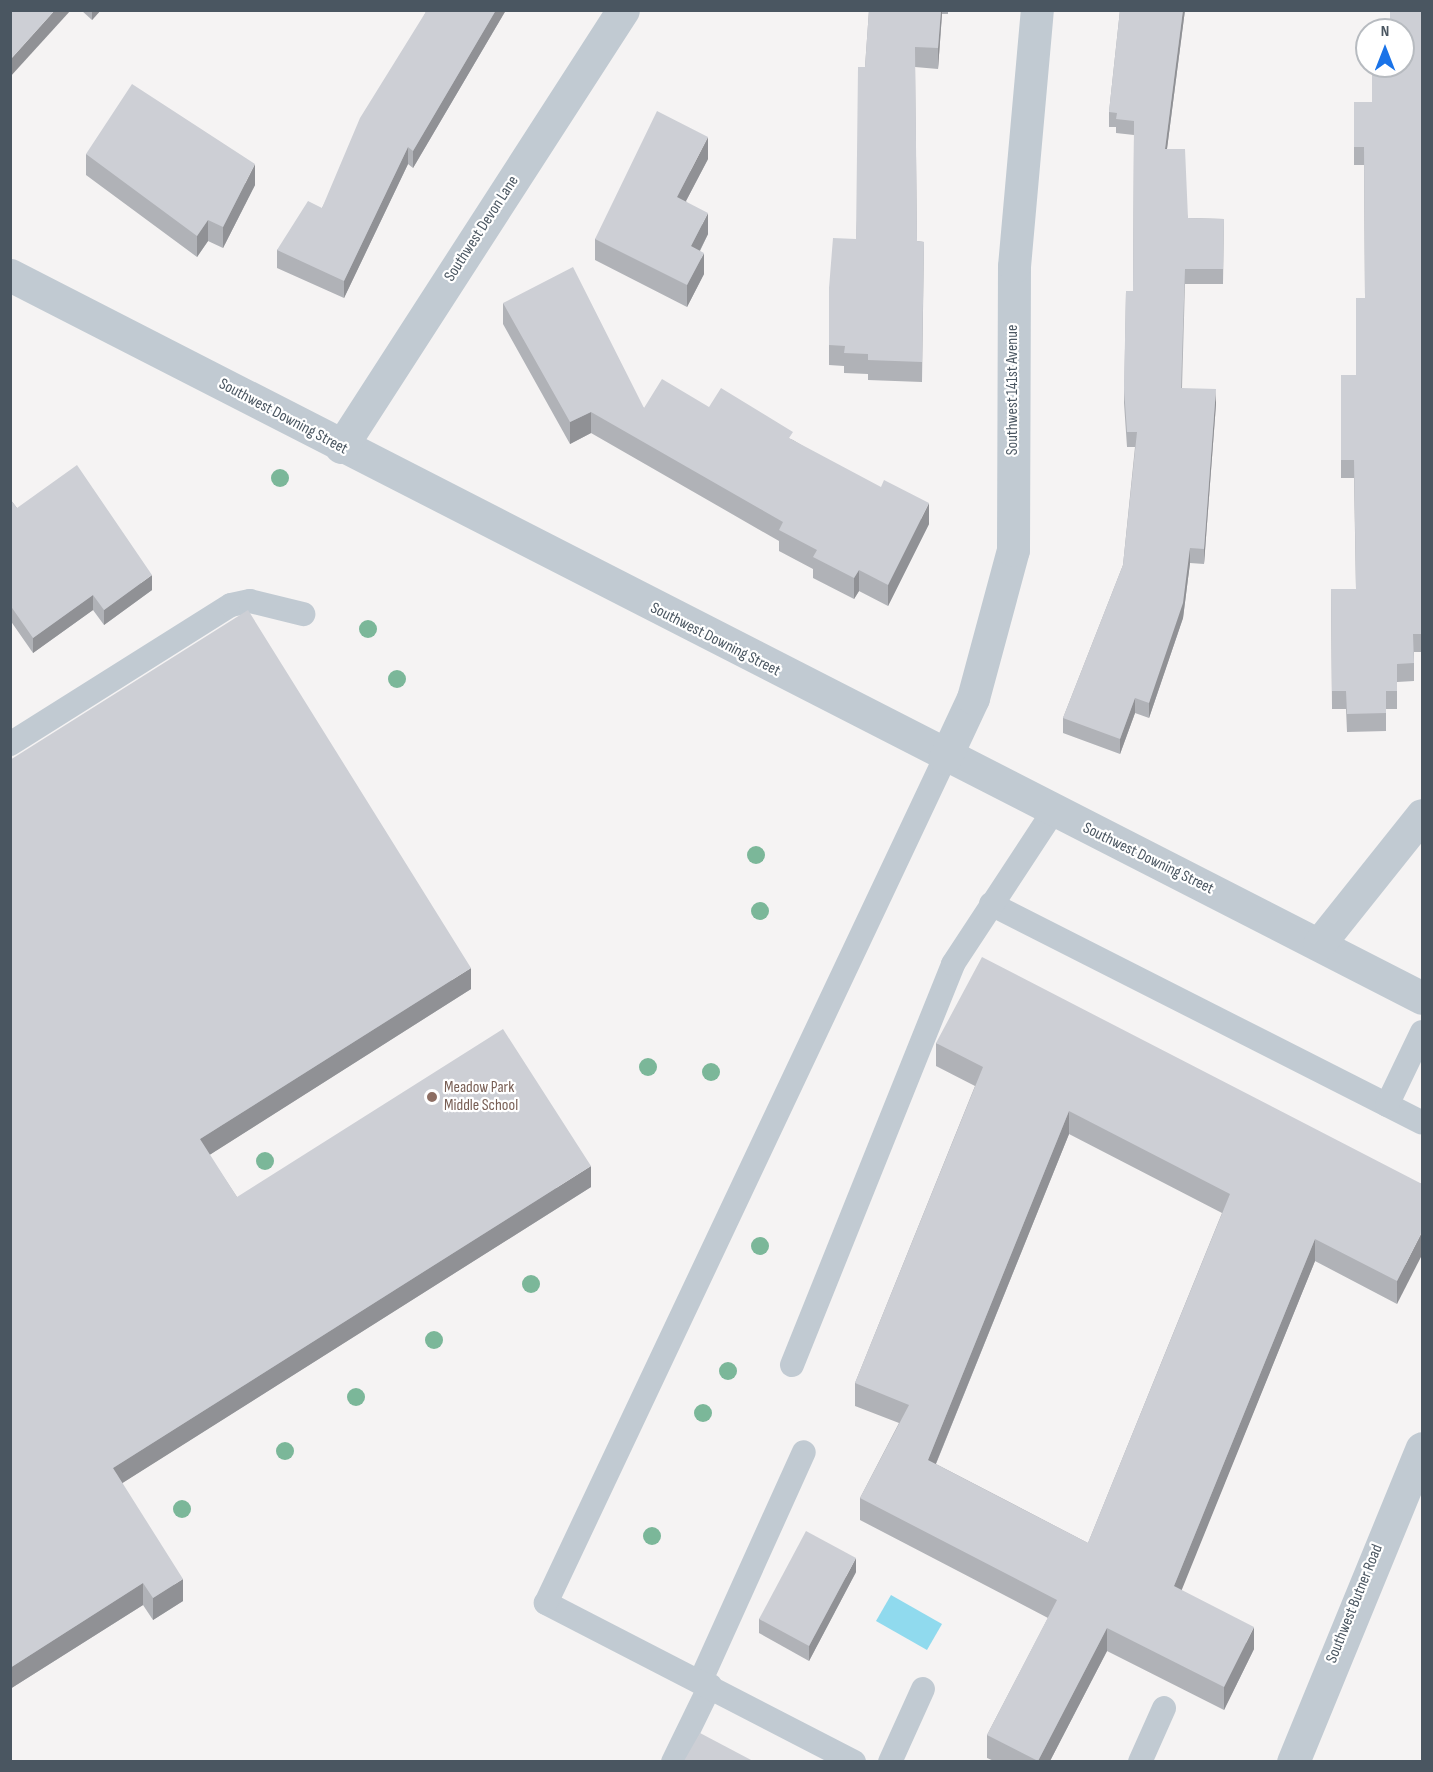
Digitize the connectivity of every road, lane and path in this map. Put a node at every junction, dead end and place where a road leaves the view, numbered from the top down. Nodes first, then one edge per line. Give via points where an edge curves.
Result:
1 (623, 10) edge
2 (1037, 10) edge
3 (10, 275) edge
4 (342, 447) junction
5 (303, 614) dead end
6 (10, 744) edge
7 (945, 758) junction
8 (1053, 812) junction
9 (1422, 815) edge
10 (991, 904) junction
11 (1319, 944) junction
12 (1422, 998) edge
13 (1422, 1032) edge
14 (1387, 1105) junction
15 (1422, 1123) edge
16 (792, 1365) dead end
17 (1422, 1448) edge
18 (804, 1452) dead end
19 (705, 1684) junction
20 (923, 1689) dead end
21 (1164, 1708) dead end
22 (673, 1761) edge
23 (854, 1761) edge
24 (890, 1761) edge
25 (1140, 1761) edge
26 (1293, 1761) edge

1 - 4 street, Southwest Devon Lane
2 - 7 street, Southwest 141st Avenue via 1014,266 1013,550 974,698
3 - 4 street, Southwest Downing Street
4 - 7 street, Southwest Downing Street
5 - 6 lane via 250,601 231,605
7 - 8 street, Southwest Downing Street
7 - 19 lane via 546,1603
8 - 10 lane
8 - 11 street, Southwest Downing Street
9 - 11 street
10 - 14 lane
10 - 16 lane via 952,964
11 - 12 street, Southwest Downing Street
13 - 14 lane
14 - 15 lane
17 - 26 street, Southwest Butner Road
18 - 19 lane
19 - 22 lane
19 - 23 lane
20 - 24 lane
21 - 25 lane

